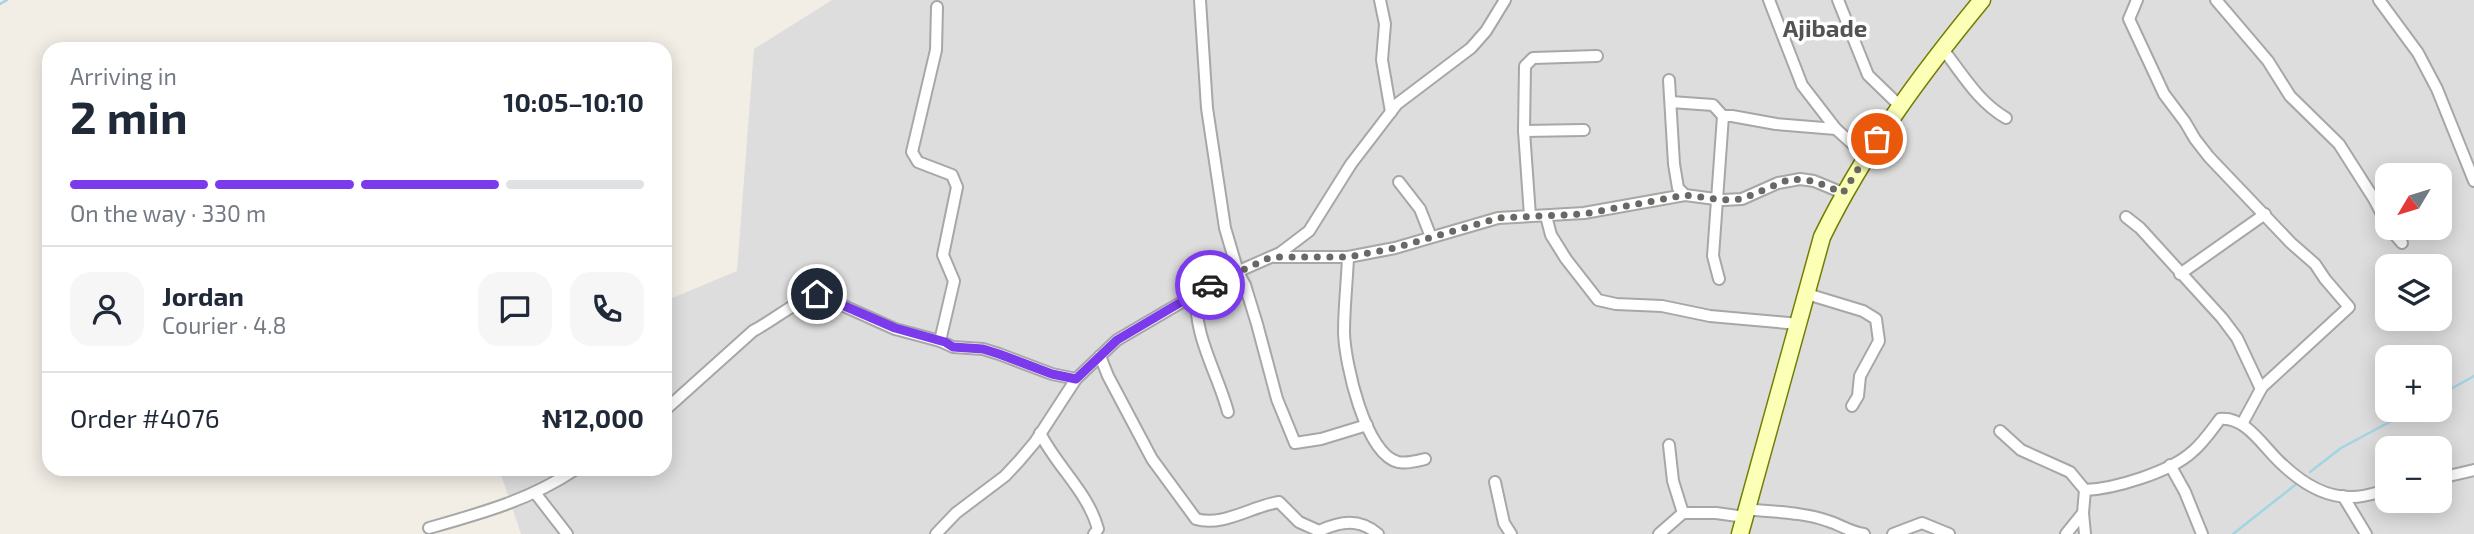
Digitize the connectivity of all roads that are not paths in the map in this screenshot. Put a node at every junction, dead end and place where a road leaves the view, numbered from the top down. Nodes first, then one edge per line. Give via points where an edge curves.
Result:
1 (1200, 0) edge
2 (1380, 0) edge
3 (1505, 0) edge
4 (1769, 0) edge
5 (1838, 0) edge
6 (2137, 0) edge
7 (2216, 0) edge
8 (2379, 0) edge
9 (1976, 2) edge
10 (937, 7) dead end
11 (1942, 48) junction
12 (1597, 56) dead end
13 (1669, 80) dead end
14 (1671, 102) junction
15 (1900, 106) junction
16 (1391, 112) junction
17 (1723, 116) junction
18 (2006, 118) dead end
19 (1836, 129) junction
20 (1584, 130) dead end
21 (1524, 131) junction
22 (1866, 156) junction
23 (2474, 181) edge
24 (1399, 182) dead end
25 (1843, 193) junction
26 (1685, 195) junction
27 (1717, 200) junction
28 (2375, 202) edge
29 (2265, 215) junction
30 (1530, 216) junction
31 (1546, 216) junction
32 (2126, 217) dead end
33 (1431, 237) junction
34 (2400, 240) edge
35 (2402, 243) dead end
36 (1271, 257) junction
37 (1348, 257) junction
38 (1238, 272) junction
39 (2180, 274) junction
40 (1719, 279) dead end
41 (1197, 293) junction
42 (1807, 294) junction
43 (1799, 324) junction
44 (940, 341) junction
45 (1100, 356) junction
46 (1076, 379) junction
47 (2261, 389) junction
48 (672, 404) edge
49 (1852, 406) dead end
50 (1228, 412) dead end
51 (2242, 424) junction
52 (1367, 425) junction
53 (2000, 431) dead end
54 (1040, 433) junction
55 (1669, 445) dead end
56 (1425, 459) dead end
57 (2170, 465) junction
58 (2474, 470) edge
59 (2452, 475) edge
60 (565, 476) edge
61 (1495, 482) dead end
62 (2085, 489) junction
63 (2375, 493) edge
64 (536, 494) junction
65 (2343, 496) junction
66 (1683, 513) junction
67 (1746, 513) junction
68 (2083, 513) junction
69 (429, 528) dead end
70 (1319, 532) edge
71 (568, 534) edge
72 (936, 534) edge
73 (1094, 534) edge
74 (1378, 534) edge
75 (1511, 534) edge
76 (1659, 534) edge
77 (1740, 534) edge
78 (1864, 534) edge
79 (1893, 534) edge
80 (1949, 534) edge
81 (2066, 534) edge
82 (2085, 534) edge
83 (2202, 534) edge
84 (2366, 534) edge

1 - 38 street via 1209,120 1225,228
2 - 16 street via 1385,24 1382,61
3 - 16 street via 1471,48
4 - 19 street via 1802,86
5 - 15 street via 1868,75
6 - 29 street via 2129,19 2164,94 2209,157
7 - 28 street via 2268,61 2290,96 2339,144
8 - 23 street via 2418,53 2437,89
9 - 11 main road
10 - 44 street via 936,50 912,152 918,162 952,175 957,187 943,255 954,281
11 - 15 main road
11 - 18 street via 1974,92
12 - 21 street via 1529,61 1525,66
13 - 14 street
14 - 17 street via 1713,105
14 - 26 street via 1676,176
15 - 22 main road
16 - 36 street via 1309,231
17 - 19 street
17 - 27 street
19 - 22 street
20 - 21 street
21 - 30 street
22 - 25 main road
24 - 33 street via 1420,209
25 - 27 street via 1814,181 1790,179 1742,199
25 - 42 main road via 1822,237
26 - 27 street
26 - 31 street via 1584,214
27 - 40 street via 1713,256
29 - 39 street
29 - 47 street via 2315,264 2349,307
30 - 31 street
30 - 33 street via 1498,218
31 - 43 street via 1551,235 1598,300
32 - 39 street
33 - 37 street
34 - 35 street
36 - 37 street
36 - 38 street
37 - 52 street via 1346,356
38 - 41 street
38 - 52 street via 1295,443
39 - 47 street via 2237,338
41 - 45 street via 1136,327
41 - 50 street via 1203,339
42 - 43 main road
42 - 49 street via 1876,319 1880,341 1860,376
43 - 67 main road
44 - 46 street via 953,347 983,349
44 - 48 street via 895,328 817,294 753,331
45 - 46 street
45 - 70 street via 1152,459 1196,519 1216,521 1279,502 1299,522
46 - 54 street
47 - 51 street
51 - 57 street via 2220,419 2190,454
51 - 65 street via 2311,487
52 - 56 street via 1388,457 1398,462
53 - 62 street via 2021,450 2070,472
54 - 72 street via 1005,476 969,501
54 - 73 street via 1050,455 1094,514 1098,529
55 - 66 street
57 - 62 street via 2103,489
57 - 83 street
58 - 59 street
60 - 64 street
61 - 75 street
62 - 68 street
63 - 65 street
64 - 69 street
64 - 71 street
65 - 84 street
66 - 67 street
66 - 76 street
67 - 77 main road
67 - 78 street via 1815,517
68 - 81 street
68 - 82 street
70 - 74 street via 1336,523 1351,522 1369,526
79 - 80 street via 1922,523

